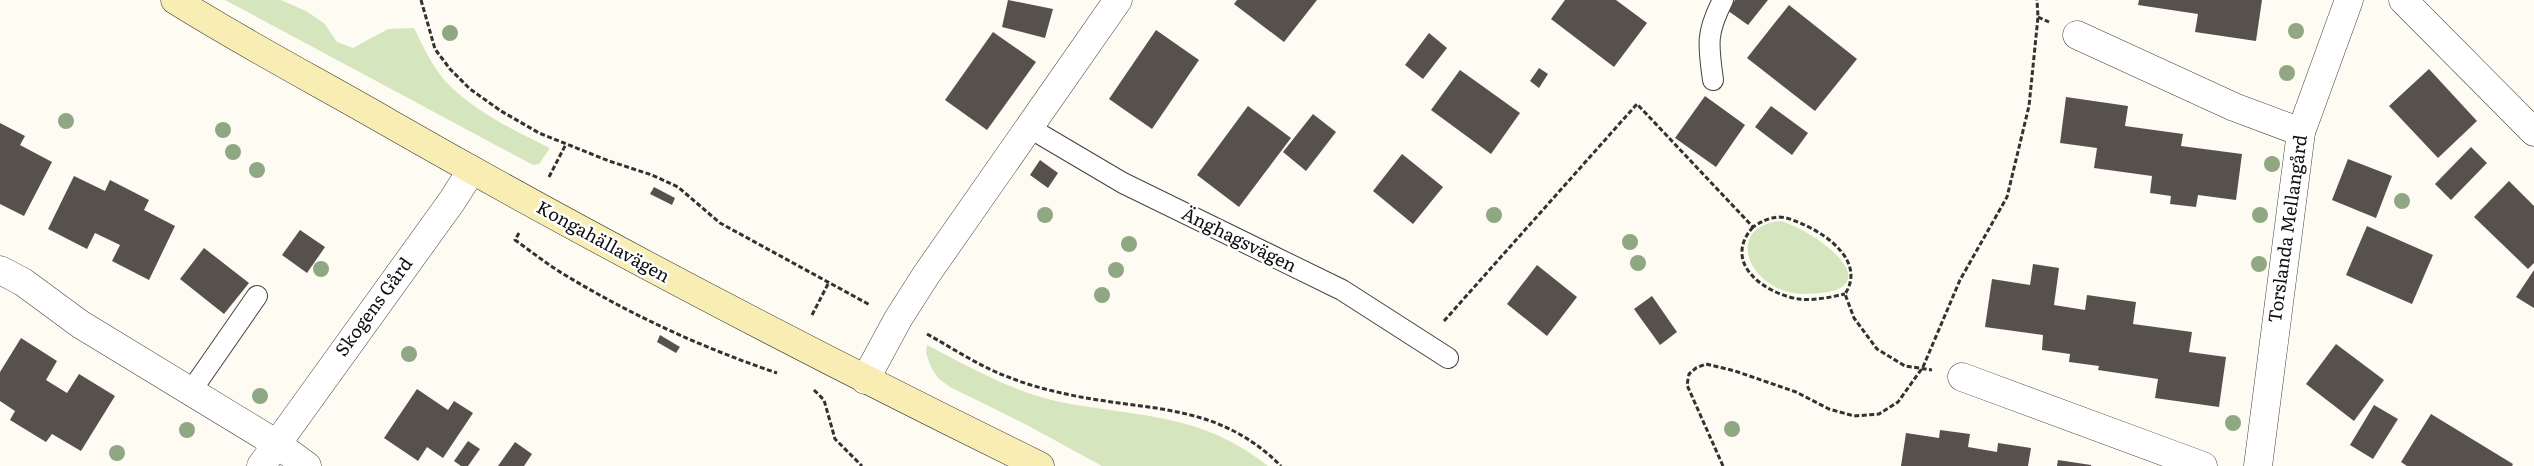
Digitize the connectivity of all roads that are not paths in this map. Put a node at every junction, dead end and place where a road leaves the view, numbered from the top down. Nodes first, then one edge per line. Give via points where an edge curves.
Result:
1 (175, 0) edge
2 (1118, 0) edge
3 (1723, 0) edge
4 (2348, 0) edge
5 (2403, 0) edge
6 (2076, 35) dead end
7 (1713, 80) dead end
8 (1028, 127) junction
9 (2301, 132) junction
10 (2534, 132) edge
11 (471, 171) junction
12 (0, 270) edge
13 (257, 296) dead end
14 (1448, 358) dead end
15 (1962, 377) road end
16 (865, 380) junction
17 (190, 391) junction
18 (277, 444) junction
19 (261, 466) edge
20 (307, 466) edge
21 (1040, 466) edge
22 (2203, 466) edge
23 (2258, 466) edge

1 - 11 street, Kongahällavägen
2 - 8 street
3 - 7 lane via 1708,41
4 - 9 street, Torslanda Mellangård
5 - 10 street
6 - 9 street via 2234,106
8 - 14 lane, Änghagsvägen via 1123,183 1342,290
8 - 16 street via 898,319
9 - 23 street, Torslanda Mellangård
11 - 16 street, Kongahällavägen
11 - 18 street, Skogens Gård
12 - 17 street via 23,282 80,324
13 - 17 lane
15 - 22 street
16 - 21 street, Kongahällavägen
17 - 18 street
18 - 19 street, Skogens Gård
18 - 20 street

